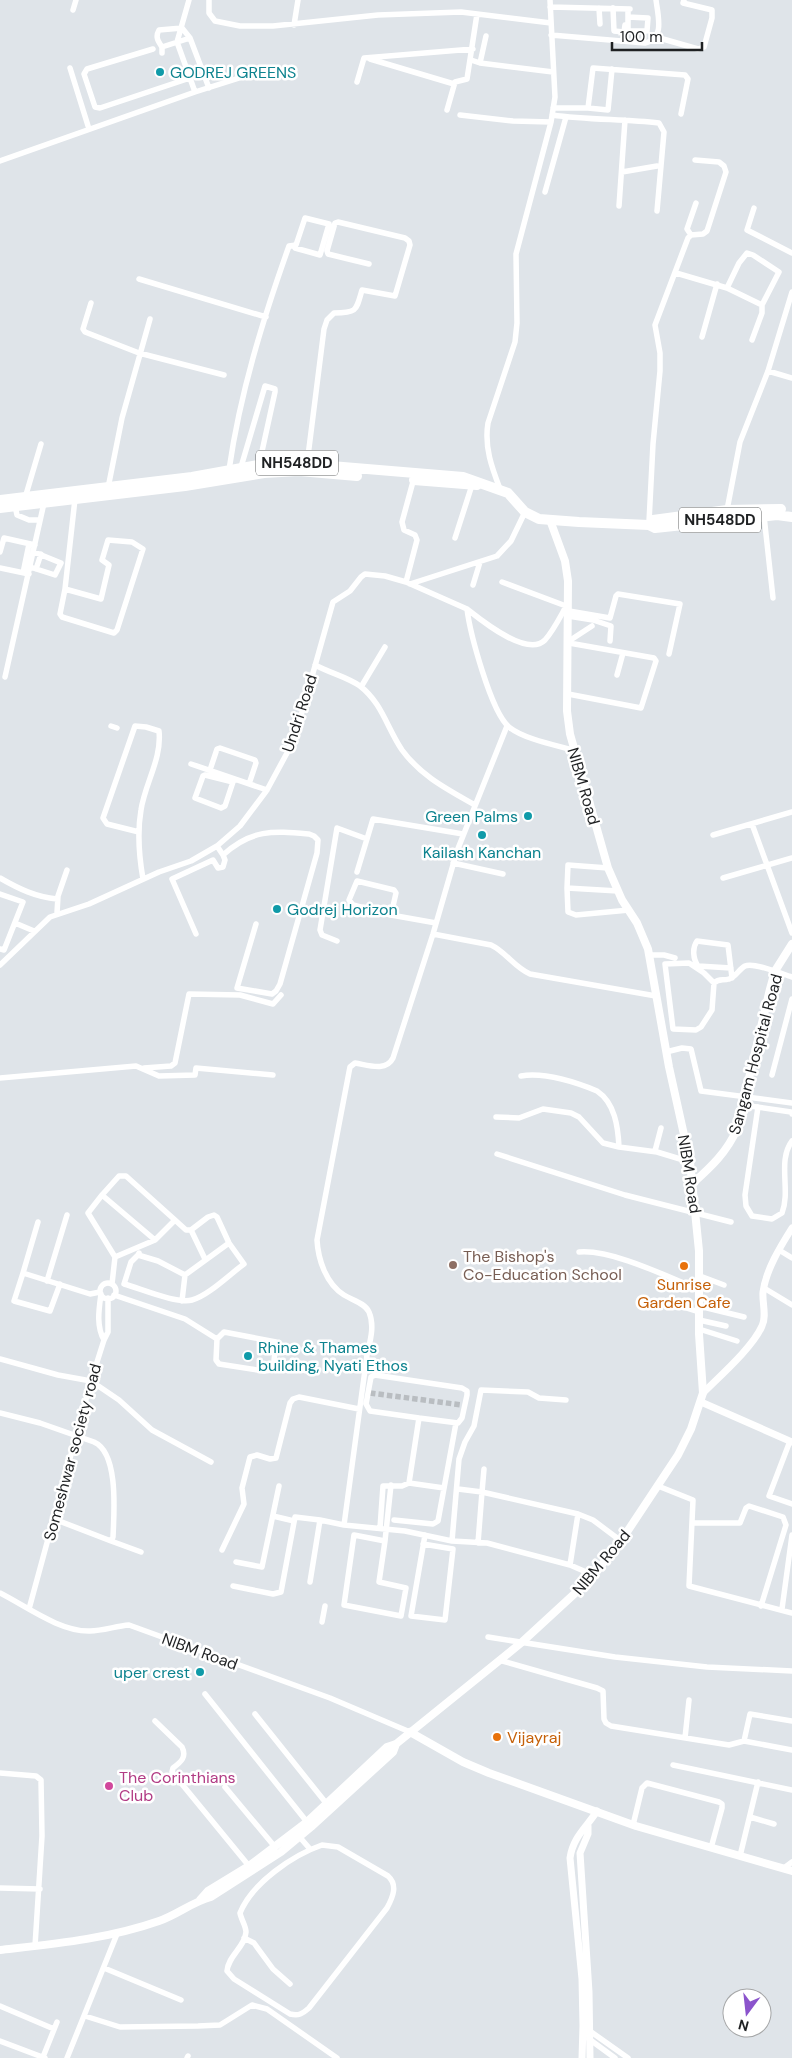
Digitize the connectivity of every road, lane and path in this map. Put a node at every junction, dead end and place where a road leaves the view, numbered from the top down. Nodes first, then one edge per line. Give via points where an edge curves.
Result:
1 (76, 0) edge
2 (189, 0) edge
3 (209, 0) edge
4 (298, 0) edge
5 (550, 0) edge
6 (656, 0) edge
7 (684, 0) edge
8 (550, 7) junction
9 (599, 8) junction
10 (613, 8) junction
11 (627, 9) junction
12 (73, 10) dead end
13 (478, 14) junction
14 (628, 17) dead end
15 (551, 23) junction
16 (600, 24) dead end
17 (294, 25) junction
18 (182, 28) junction
19 (551, 35) junction
20 (486, 36) dead end
21 (656, 37) junction
22 (190, 38) junction
23 (177, 42) junction
24 (153, 48) dead end
25 (472, 49) junction
26 (364, 58) junction
27 (471, 60) junction
28 (480, 63) junction
29 (70, 68) dead end
30 (612, 69) junction
31 (261, 71) dead end
32 (553, 72) junction
33 (190, 78) junction
34 (357, 82) dead end
35 (454, 84) junction
36 (209, 88) junction
37 (195, 92) junction
38 (588, 108) junction
39 (447, 110) dead end
40 (552, 111) junction
41 (681, 114) dead end
42 (460, 115) dead end
43 (566, 117) junction
44 (625, 120) junction
45 (551, 122) junction
46 (89, 129) junction
47 (695, 160) dead end
48 (0, 161) edge
49 (657, 166) dead end
50 (622, 172) junction
51 (545, 192) dead end
52 (696, 203) dead end
53 (619, 206) dead end
54 (754, 208) dead end
55 (657, 211) dead end
56 (691, 235) junction
57 (294, 245) junction
58 (792, 253) edge
59 (369, 264) dead end
60 (676, 273) junction
61 (139, 279) dead end
62 (717, 284) junction
63 (727, 288) junction
64 (792, 292) edge
65 (91, 303) dead end
66 (762, 305) junction
67 (266, 317) junction
68 (150, 318) dead end
69 (702, 337) dead end
70 (752, 340) dead end
71 (139, 353) junction
72 (768, 371) junction
73 (224, 375) dead end
74 (792, 378) edge
75 (41, 444) dead end
76 (307, 464) junction
77 (259, 465) junction
78 (242, 467) junction
79 (229, 470) junction
80 (414, 477) junction
81 (485, 484) junction
82 (472, 485) junction
83 (108, 488) junction
84 (500, 489) junction
85 (25, 498) junction
86 (75, 499) junction
87 (0, 500) edge
88 (44, 503) junction
89 (14, 506) junction
90 (0, 508) edge
91 (728, 510) junction
92 (792, 511) edge
93 (525, 512) junction
94 (764, 512) junction
95 (792, 517) edge
96 (40, 520) junction
97 (550, 520) junction
98 (649, 525) junction
99 (455, 538) dead end
100 (33, 547) junction
101 (0, 552) edge
102 (41, 554) junction
103 (480, 562) junction
104 (0, 568) edge
105 (33, 568) junction
106 (26, 573) junction
107 (502, 582) dead end
108 (408, 583) junction
109 (473, 585) dead end
110 (65, 589) junction
111 (773, 598) dead end
112 (467, 608) junction
113 (568, 609) junction
114 (593, 621) junction
115 (610, 641) dead end
116 (569, 642) junction
117 (386, 647) dead end
118 (623, 653) junction
119 (669, 654) dead end
120 (315, 665) junction
121 (617, 675) dead end
122 (5, 677) dead end
123 (361, 687) junction
124 (568, 694) junction
125 (507, 726) junction
126 (573, 750) junction
127 (190, 764) dead end
128 (210, 770) junction
129 (233, 780) junction
130 (249, 784) junction
131 (267, 790) junction
132 (475, 805) junction
133 (792, 812) edge
134 (752, 824) junction
135 (139, 832) junction
136 (463, 834) junction
137 (713, 835) dead end
138 (367, 839) junction
139 (217, 846) junction
140 (206, 851) junction
141 (223, 855) junction
142 (792, 858) edge
143 (213, 860) junction
144 (453, 863) junction
145 (767, 865) junction
146 (608, 868) junction
147 (66, 870) dead end
148 (357, 872) dead end
149 (503, 874) dead end
150 (0, 878) edge
151 (723, 878) dead end
152 (143, 879) junction
153 (567, 888) junction
154 (618, 891) junction
155 (0, 894) edge
156 (57, 899) junction
157 (629, 910) junction
158 (57, 913) junction
159 (391, 915) junction
160 (15, 923) junction
161 (256, 924) dead end
162 (436, 924) junction
163 (34, 931) junction
164 (792, 933) edge
165 (196, 934) dead end
166 (433, 934) junction
167 (337, 941) dead end
168 (792, 944) edge
169 (0, 949) edge
170 (649, 956) junction
171 (675, 958) dead end
172 (0, 965) edge
173 (731, 968) junction
174 (775, 972) junction
175 (792, 977) edge
176 (732, 978) junction
177 (714, 983) junction
178 (281, 995) dead end
179 (656, 996) junction
180 (792, 998) edge
181 (666, 1052) junction
182 (142, 1068) junction
183 (273, 1075) dead end
184 (772, 1075) dead end
185 (521, 1076) dead end
186 (0, 1078) edge
187 (745, 1101) junction
188 (792, 1103) edge
189 (758, 1107) junction
190 (792, 1114) edge
191 (496, 1117) dead end
192 (661, 1128) dead end
193 (792, 1141) edge
194 (619, 1147) junction
195 (655, 1151) junction
196 (497, 1154) dead end
197 (690, 1162) junction
198 (693, 1183) junction
199 (102, 1195) junction
200 (696, 1214) junction
201 (67, 1215) dead end
202 (175, 1220) junction
203 (38, 1222) dead end
204 (732, 1222) dead end
205 (792, 1228) edge
206 (191, 1230) junction
207 (155, 1240) junction
208 (229, 1243) junction
209 (141, 1246) junction
210 (779, 1250) junction
211 (579, 1252) dead end
212 (138, 1256) junction
213 (115, 1257) junction
214 (792, 1258) edge
215 (205, 1259) junction
216 (23, 1274) junction
217 (185, 1276) junction
218 (700, 1276) junction
219 (47, 1281) junction
220 (60, 1284) junction
221 (112, 1284) junction
222 (724, 1285) dead end
223 (764, 1288) junction
224 (700, 1290) junction
225 (101, 1293) junction
226 (111, 1297) junction
227 (664, 1301) dead end
228 (182, 1302) junction
229 (792, 1305) edge
230 (699, 1317) junction
231 (744, 1317) dead end
232 (726, 1326) dead end
233 (217, 1339) junction
234 (104, 1340) junction
235 (738, 1341) dead end
236 (0, 1359) edge
237 (91, 1381) junction
238 (704, 1393) junction
239 (566, 1400) dead end
240 (701, 1402) junction
241 (359, 1409) junction
242 (0, 1413) edge
243 (419, 1418) junction
244 (462, 1418) junction
245 (475, 1420) junction
246 (456, 1423) junction
247 (76, 1437) junction
248 (791, 1441) edge
249 (789, 1452) edge
250 (211, 1462) dead end
251 (484, 1469) dead end
252 (409, 1483) junction
253 (279, 1486) dead end
254 (658, 1486) junction
255 (444, 1488) junction
256 (458, 1489) junction
257 (482, 1492) junction
258 (792, 1504) edge
259 (578, 1514) junction
260 (273, 1516) junction
261 (54, 1519) junction
262 (320, 1520) junction
263 (394, 1520) dead end
264 (294, 1521) junction
265 (692, 1523) junction
266 (344, 1525) junction
267 (358, 1526) junction
268 (383, 1528) junction
269 (425, 1535) junction
270 (792, 1535) edge
271 (356, 1536) junction
272 (111, 1541) junction
273 (385, 1541) junction
274 (452, 1541) junction
275 (621, 1541) junction
276 (478, 1543) junction
277 (423, 1544) junction
278 (222, 1550) dead end
279 (141, 1552) dead end
280 (236, 1562) dead end
281 (570, 1566) junction
282 (593, 1575) junction
283 (310, 1582) dead end
284 (233, 1586) dead end
285 (0, 1594) edge
286 (325, 1606) dead end
287 (761, 1606) junction
288 (29, 1609) junction
289 (782, 1609) junction
290 (792, 1613) edge
291 (322, 1622) dead end
292 (488, 1637) dead end
293 (521, 1643) junction
294 (499, 1660) junction
295 (792, 1671) edge
296 (205, 1694) dead end
297 (689, 1700) dead end
298 (255, 1714) dead end
299 (155, 1721) dead end
300 (792, 1721) edge
301 (410, 1732) junction
302 (685, 1738) junction
303 (744, 1740) junction
304 (396, 1744) junction
305 (792, 1750) edge
306 (673, 1765) dead end
307 (0, 1773) edge
308 (758, 1782) junction
309 (225, 1787) dead end
310 (792, 1790) edge
311 (326, 1803) junction
312 (597, 1811) junction
313 (750, 1817) junction
314 (307, 1822) junction
315 (774, 1824) dead end
316 (633, 1825) junction
317 (588, 1826) junction
318 (297, 1834) junction
319 (275, 1847) junction
320 (711, 1848) junction
321 (310, 1849) junction
322 (740, 1856) junction
323 (792, 1862) edge
324 (249, 1866) junction
325 (784, 1868) junction
326 (792, 1871) edge
327 (0, 1888) edge
328 (40, 1890) junction
329 (200, 1900) junction
330 (117, 1934) junction
331 (244, 1938) junction
332 (35, 1946) junction
333 (0, 1950) edge
334 (104, 1968) junction
335 (290, 1984) dead end
336 (181, 2000) dead end
337 (0, 2006) edge
338 (85, 2016) junction
339 (57, 2022) dead end
340 (583, 2026) junction
341 (54, 2029) junction
342 (590, 2031) junction
343 (582, 2035) junction
344 (590, 2039) junction
345 (0, 2041) edge
346 (44, 2058) edge
347 (67, 2058) edge
348 (337, 2058) edge
349 (582, 2058) edge
350 (590, 2058) edge
351 (615, 2058) edge
352 (628, 2058) edge

1 - 12 street
2 - 18 street
3 - 17 street via 212,18 224,24 258,27
4 - 17 street
5 - 8 street
6 - 21 street via 659,26
7 - 21 street via 684,3 712,10 704,47 698,49
8 - 9 street
8 - 15 street
9 - 10 street
9 - 16 street
10 - 11 street
10 - 11 street via 616,32 625,31
11 - 14 street
13 - 15 street
13 - 17 street via 378,15
13 - 25 street
15 - 19 street
18 - 22 street
18 - 23 street
18 - 23 street via 159,30 157,34 162,50
19 - 21 street via 644,43
19 - 32 street
20 - 28 street
22 - 23 street
22 - 36 street
23 - 33 street
24 - 33 street via 86,69 84,74 95,107
25 - 26 street
25 - 27 street
26 - 34 street
26 - 35 street
27 - 28 street
27 - 35 street via 467,79
28 - 32 street
29 - 46 street
30 - 38 street via 593,68
30 - 38 street via 608,110
30 - 41 street via 685,76 688,79
31 - 36 street
32 - 40 street via 555,97
33 - 37 street
35 - 39 street
36 - 37 street
37 - 46 street
38 - 40 street
40 - 43 street
40 - 45 street
42 - 45 street
43 - 44 street
43 - 51 street
44 - 50 street
44 - 55 street via 659,124 663,128
45 - 84 street via 516,254 518,323 515,342 486,435 492,470
46 - 48 street
47 - 56 street via 722,163 726,172 707,231
49 - 50 street
50 - 53 street
52 - 56 street via 686,229
54 - 58 street via 747,230
56 - 60 street
57 - 57 street via 305,218 329,224 320,254 295,248
57 - 67 street via 289,246
59 - 76 street via 328,254 335,223 404,238 410,245 395,296 362,290 356,310 334,313 327,320
60 - 62 street
60 - 98 street via 655,325 660,371
61 - 67 street
62 - 63 street
62 - 69 street
63 - 66 street
63 - 66 street via 742,258 747,254 753,255 779,272
64 - 72 street
65 - 71 street via 83,324 85,332
66 - 70 street
67 - 79 street via 241,402
68 - 71 street
71 - 73 street
71 - 83 street
72 - 74 street
72 - 91 street via 740,442
75 - 85 street
76 - 77 highway, NH548DD
76 - 80 highway, NH548DD
77 - 78 highway, NH548DD
77 - 78 street via 276,392 265,386
78 - 79 highway, NH548DD
79 - 83 highway, NH548DD
80 - 81 highway, NH548DD via 463,477
80 - 82 highway, NH548DD
80 - 86 highway, NH548DD via 286,471
80 - 108 street via 402,526 417,540
81 - 82 highway, NH548DD
81 - 84 highway, NH548DD
82 - 99 street
83 - 85 highway, NH548DD
84 - 93 highway, NH548DD
85 - 87 highway, NH548DD
86 - 88 highway, NH548DD
86 - 110 street
88 - 89 highway, NH548DD
88 - 96 street
89 - 90 highway, NH548DD
89 - 96 street via 22,518
91 - 94 highway, NH548DD
91 - 98 highway, NH548DD via 654,520
92 - 94 highway, NH548DD
93 - 97 highway, NH548DD
93 - 103 street via 506,548 497,556
94 - 95 highway, NH548DD
94 - 98 highway, NH548DD via 655,528
94 - 111 street
96 - 100 street
97 - 98 highway, NH548DD
97 - 113 main road, NIBM Road via 567,569
100 - 101 street via 4,538
100 - 102 street
100 - 105 street
100 - 106 street
102 - 105 street
102 - 105 street via 61,563 55,575
103 - 108 street
103 - 109 street
104 - 106 street
105 - 106 street
106 - 122 street
107 - 113 street
108 - 112 street, Undri Road
108 - 120 street, Undri Road via 365,574 331,606
110 - 110 street via 101,599 109,565 102,560 108,540 132,542 142,548 114,633 62,617
112 - 113 street, Undri Road via 497,632 534,644 545,640
112 - 125 street via 476,655
113 - 114 street
113 - 116 main road, NIBM Road
114 - 115 street via 611,626
114 - 116 street
114 - 119 street via 610,618 618,594 680,604
116 - 118 street
116 - 124 main road, NIBM Road
117 - 123 street
118 - 121 street
118 - 124 street via 656,659 641,708
120 - 123 street
120 - 131 street, Undri Road via 294,735
123 - 132 street via 377,703 401,748 418,770
124 - 126 main road, NIBM Road
125 - 126 street
125 - 132 street
126 - 146 main road, NIBM Road
127 - 128 street
128 - 129 street
128 - 130 street via 220,748 255,760
129 - 129 street via 202,776 195,798 221,808 225,806
129 - 130 street
130 - 131 street
131 - 139 street, Undri Road via 240,826
132 - 136 street
133 - 134 street
134 - 137 street
134 - 145 street
135 - 135 street via 141,809 160,744 159,731 135,726 104,818 107,824
135 - 152 street
136 - 138 street via 373,819
136 - 144 street
138 - 148 street
138 - 167 street via 337,828 320,930 322,935
139 - 140 street, Undri Road
139 - 141 street
140 - 143 street
140 - 152 street, Undri Road
141 - 143 street via 222,868 218,868
141 - 161 street via 244,838 261,832 309,834 318,840 280,984 272,994 237,988
142 - 145 street
143 - 165 street via 172,879
144 - 149 street
144 - 162 street
145 - 151 street
145 - 164 street
146 - 153 street via 568,866
146 - 154 main road, NIBM Road
147 - 156 street
150 - 156 street via 22,890
152 - 158 street, Undri Road via 89,904
153 - 154 street
153 - 157 street via 568,912 573,915
154 - 157 main road, NIBM Road
155 - 160 street via 23,902
156 - 158 street
157 - 170 main road, NIBM Road via 644,938
158 - 163 street, Undri Road
159 - 159 street via 350,903 357,881 394,890
159 - 162 street
160 - 163 street
160 - 169 street via 4,950
162 - 166 street
163 - 172 street, Undri Road
166 - 179 street via 491,945 530,974
166 - 241 street via 391,1062 382,1067 355,1063 350,1067 317,1240 320,1259 330,1281 343,1294 365,1306 370,1316 372,1331
168 - 174 main road, Sangam Hospital Road
170 - 171 street
170 - 179 main road, NIBM Road
173 - 173 street via 728,945 697,941 694,960 698,966
173 - 176 street
174 - 175 street
174 - 176 street via 748,965
174 - 187 main road, Sangam Hospital Road
176 - 177 street
177 - 177 street via 712,1010 701,1027 696,1030 673,1029 664,965 689,963
178 - 182 street via 273,1004 240,995 189,994 175,1063
179 - 181 main road, NIBM Road
180 - 184 street
181 - 187 street via 691,1049 701,1091
181 - 197 main road, NIBM Road
182 - 183 street via 159,1076 195,1075 196,1068
182 - 186 street
185 - 194 street via 578,1084 600,1093 615,1116
187 - 188 street
187 - 189 street
187 - 198 main road, Sangam Hospital Road via 732,1142
189 - 190 street
189 - 193 street via 745,1195 746,1206 752,1216 772,1219 782,1213 786,1188 784,1169
191 - 194 street via 519,1118 543,1108 571,1113 580,1117 603,1143
192 - 195 street
194 - 195 street
195 - 197 street
196 - 200 street
197 - 198 main road, NIBM Road
198 - 200 main road, NIBM Road
199 - 202 street via 119,1176 126,1176
199 - 207 street
199 - 213 street via 88,1213
200 - 204 street
200 - 218 main road, NIBM Road
201 - 219 street
202 - 206 street via 186,1230
202 - 207 street
203 - 216 street
205 - 210 street
206 - 208 street via 214,1215
206 - 215 street
207 - 209 street
208 - 215 street
208 - 228 street via 244,1264 197,1298
209 - 212 street
209 - 213 street
210 - 214 street
210 - 223 street
211 - 224 street via 614,1257
212 - 217 street via 158,1261
212 - 228 street via 131,1262 124,1284
213 - 221 street
215 - 217 street
216 - 219 street
216 - 220 street via 14,1301 50,1311
217 - 228 street
218 - 222 street
218 - 224 main road, NIBM Road
219 - 220 street
220 - 225 street via 90,1294
221 - 225 street via 102,1285
221 - 226 street via 115,1288
223 - 229 street
223 - 238 street via 762,1326
224 - 230 main road, NIBM Road
225 - 226 street
225 - 234 street, Someshwar society road via 99,1332
226 - 233 street via 185,1319
226 - 234 street via 108,1332
227 - 230 street
230 - 231 street
230 - 232 street
230 - 235 street
230 - 238 main road, NIBM Road
233 - 233 street via 224,1332 273,1340 277,1345 273,1370 219,1364 216,1360
234 - 237 street, Someshwar society road
236 - 237 street
237 - 247 street, Someshwar society road
237 - 250 street via 119,1400 152,1430
238 - 240 main road, NIBM Road
239 - 245 street via 539,1398 528,1392 484,1389 479,1393
240 - 248 street
240 - 254 main road, NIBM Road via 691,1429
241 - 266 street
241 - 278 street via 299,1397 293,1399 276,1458 250,1457 243,1482 244,1504
242 - 247 street via 40,1423
243 - 244 street via 370,1411 366,1407 371,1377 375,1374 462,1388 468,1394
243 - 246 street
243 - 252 street
244 - 245 street
244 - 246 street
245 - 256 street via 462,1450
246 - 255 street
247 - 261 street, Someshwar society road
247 - 272 street via 100,1444 110,1464 114,1504 114,1537
248 - 249 street
249 - 258 street via 769,1496
251 - 257 street
252 - 255 street
252 - 268 street via 391,1485
253 - 260 street
254 - 265 street via 693,1500
254 - 275 main road, NIBM Road
255 - 263 street via 436,1523
256 - 257 street
256 - 274 street
257 - 259 street
257 - 276 street
259 - 275 street via 593,1520
259 - 281 street
260 - 264 street
260 - 280 street via 262,1567
261 - 272 street
261 - 288 street, Someshwar society road
262 - 264 street via 296,1516
262 - 266 street
262 - 283 street
264 - 284 street via 282,1592 273,1594
265 - 287 street via 689,1586
265 - 287 street via 740,1523 749,1506 783,1517 786,1525
266 - 267 street
267 - 268 street
267 - 271 street
268 - 269 street
268 - 273 street
269 - 274 street
269 - 277 street
270 - 289 street
271 - 273 street
271 - 273 street via 344,1605 401,1616 406,1588 379,1582
272 - 279 street
274 - 276 street
275 - 282 main road, NIBM Road
276 - 281 street
277 - 277 street via 411,1616 445,1620 453,1549
281 - 282 street
282 - 293 main road, NIBM Road
285 - 288 street
286 - 291 street
287 - 289 street
288 - 301 street, NIBM Road via 57,1623 88,1631 129,1625 330,1698
289 - 290 street
292 - 293 street
293 - 294 main road, NIBM Road
293 - 295 street via 657,1662
294 - 301 main road, NIBM Road
294 - 302 street via 603,1691 606,1724
296 - 314 street
297 - 302 street
298 - 311 street
299 - 324 street via 184,1752 182,1761 172,1772
300 - 303 street via 750,1714
301 - 304 main road, NIBM Road
301 - 312 main road, NIBM Road via 490,1773
302 - 303 street via 729,1745
303 - 305 street
304 - 311 main road, NIBM Road via 387,1747
304 - 318 main road via 393,1752
306 - 308 street
307 - 328 street via 36,1776 41,1780
308 - 310 street
308 - 313 street
309 - 319 street
311 - 314 main road, NIBM Road
312 - 316 main road, NIBM Road
312 - 317 street
313 - 315 street
313 - 322 street
314 - 318 main road, NIBM Road
316 - 320 main road, NIBM Road
316 - 320 street via 642,1788 647,1783 719,1802 722,1808
317 - 340 street via 582,1828 575,1840 570,1858 582,1979
317 - 342 street via 580,1853
318 - 319 main road, NIBM Road
318 - 321 street
318 - 329 main road via 281,1852 211,1897
319 - 324 main road, NIBM Road
320 - 322 main road, NIBM Road
321 - 331 street via 279,1869 243,1904 240,1912 246,1930
321 - 331 street via 330,1845 388,1876 394,1891 387,1908 309,2008 297,2016 226,1971
322 - 325 main road, NIBM Road
323 - 325 street
324 - 329 main road, NIBM Road
325 - 326 main road, NIBM Road
327 - 328 street
328 - 332 street
329 - 330 main road via 160,1921
330 - 332 main road
330 - 334 street
331 - 335 street via 254,1943 273,1969
332 - 333 main road
334 - 336 street
334 - 338 street
337 - 341 street
338 - 347 street
338 - 348 street via 120,2027 220,2025 252,2005 267,2009
339 - 341 street
340 - 342 street
340 - 343 street
341 - 346 street
342 - 344 street
342 - 352 street
343 - 344 street
343 - 349 street
344 - 350 street
344 - 351 street
345 - 346 street

